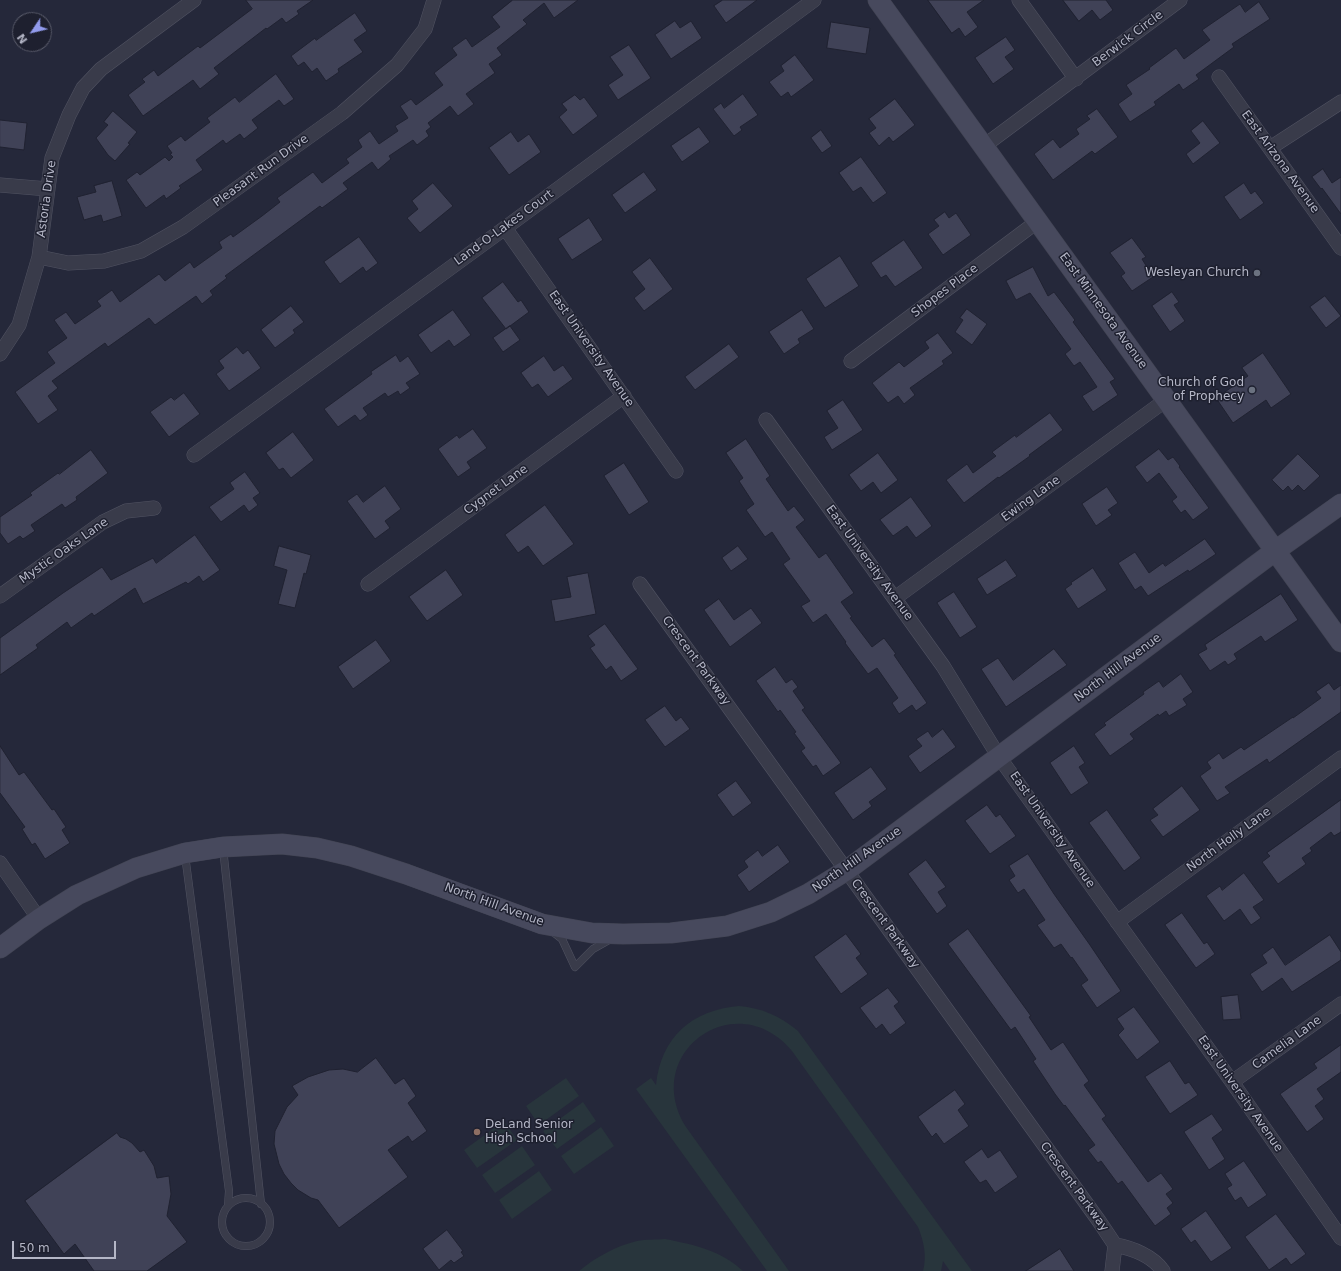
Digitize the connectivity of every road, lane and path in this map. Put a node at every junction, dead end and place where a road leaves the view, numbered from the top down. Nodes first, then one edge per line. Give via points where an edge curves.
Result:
1 (194, 0) edge
2 (434, 0) edge
3 (814, 0) edge
4 (878, 0) edge
5 (1019, 0) edge
6 (1180, 0) edge
7 (1219, 77) dead end
8 (1076, 79) junction
9 (1341, 102) edge
10 (984, 146) junction
11 (1270, 148) junction
12 (0, 185) edge
13 (48, 189) junction
14 (1038, 221) junction
15 (505, 228) junction
16 (1341, 248) edge
17 (39, 257) junction
18 (0, 354) edge
19 (851, 361) dead end
20 (624, 396) junction
21 (1166, 400) junction
22 (766, 420) dead end
23 (194, 455) dead end
24 (676, 470) dead end
25 (1341, 504) edge
26 (154, 508) dead end
27 (1275, 551) junction
28 (368, 584) dead end
29 (640, 584) dead end
30 (0, 596) edge
31 (895, 598) junction
32 (1341, 642) edge
33 (999, 757) junction
34 (1341, 758) edge
35 (223, 847) junction
36 (185, 853) junction
37 (0, 864) edge
38 (847, 870) junction
39 (39, 919) junction
40 (1117, 922) junction
41 (542, 924) junction
42 (623, 934) junction
43 (0, 948) edge
44 (1341, 1004) edge
45 (1232, 1082) junction
46 (261, 1204) junction
47 (228, 1206) junction
48 (1341, 1238) edge
49 (1115, 1245) junction
50 (1112, 1271) edge
51 (1163, 1271) edge

1 - 13 street, Astoria Drive via 101,69 83,88 52,158
2 - 17 street, Pleasant Run Drive via 424,29 397,65 342,113 183,227 141,251 104,261 68,262
3 - 15 street, Land-O-Lakes Court
4 - 10 street, East Minnesota Avenue
5 - 8 street
6 - 8 street, Berwick Circle
7 - 11 street, East Arizona Avenue
8 - 10 street, Berwick Circle
9 - 11 street
10 - 14 street, East Minnesota Avenue
11 - 16 street, East Arizona Avenue
12 - 13 street
13 - 17 street, Astoria Drive
14 - 19 street, Shopes Place
14 - 21 street, East Minnesota Avenue
15 - 20 street, East University Avenue
15 - 23 street, Land-O-Lakes Court
17 - 18 street, Astoria Drive via 19,325
20 - 24 street, East University Avenue
20 - 28 street, Cygnet Lane
21 - 27 street, East Minnesota Avenue
21 - 31 street, Ewing Lane
22 - 31 street, East University Avenue
25 - 27 street, North Hill Avenue
26 - 30 street, Mystic Oaks Lane via 126,511 103,522
27 - 32 street, East Minnesota Avenue
27 - 33 street, North Hill Avenue
29 - 38 street, Crescent Parkway
31 - 33 street, East University Avenue via 943,666
33 - 38 street, North Hill Avenue
33 - 40 street, East University Avenue
34 - 40 street, North Holly Lane
35 - 36 street, North Hill Avenue
35 - 41 street, North Hill Avenue via 282,844 317,848 351,856
35 - 46 lane
36 - 39 street, North Hill Avenue via 136,868 77,896
36 - 47 lane
37 - 39 street
38 - 42 street, North Hill Avenue via 808,894 771,912 728,926 671,933
38 - 49 street, Crescent Parkway
39 - 43 street, North Hill Avenue
40 - 45 street, East University Avenue
41 - 42 street, North Hill Avenue via 592,933
41 - 42 lane via 562,939 575,967 593,949
44 - 45 street, Camelia Lane
45 - 48 street, East University Avenue
46 - 47 lane via 245,1198
46 - 47 lane via 269,1217 269,1229 260,1242 248,1246 238,1245 225,1235 222,1219
49 - 50 street, Crescent Parkway
49 - 51 street, Crescent Parkway via 1129,1248 1145,1256 1159,1265

